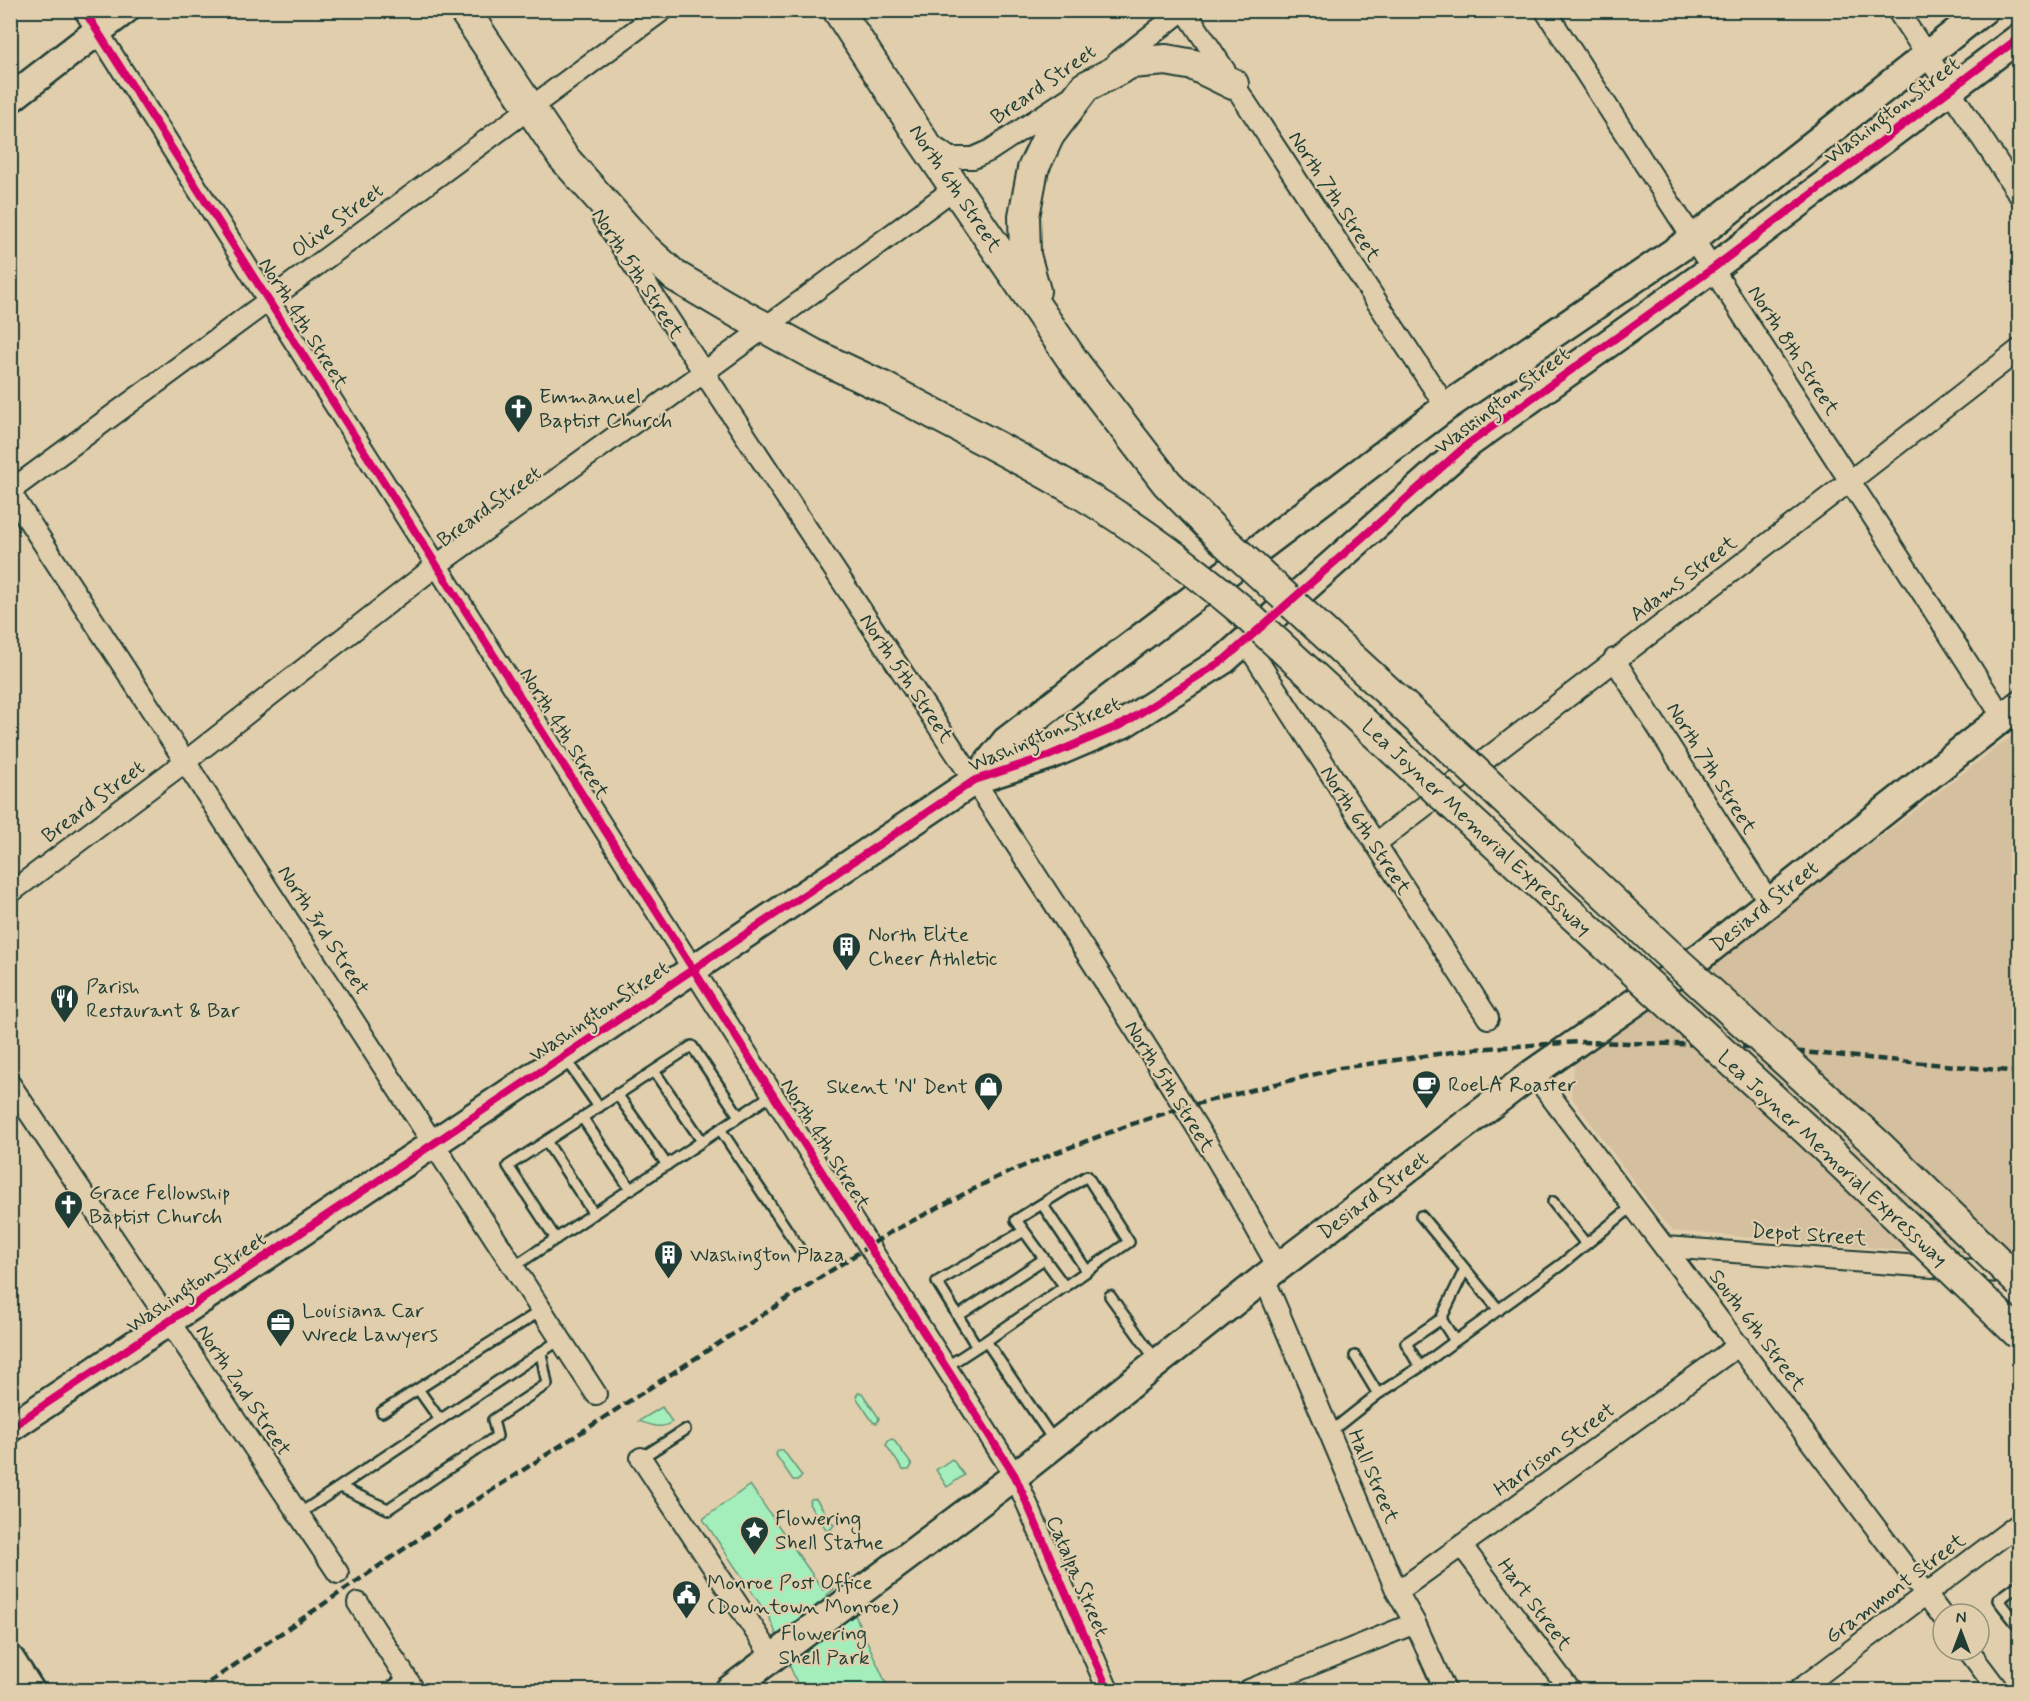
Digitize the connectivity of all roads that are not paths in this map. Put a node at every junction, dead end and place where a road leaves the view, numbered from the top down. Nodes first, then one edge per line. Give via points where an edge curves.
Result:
1 (125, 10) edge
2 (464, 10) edge
3 (838, 10) edge
4 (1184, 10) edge
5 (1545, 10) edge
6 (1897, 10) edge
7 (1984, 10) edge
8 (657, 12) edge
9 (91, 21) edge
10 (2019, 37) edge
11 (1926, 54) junction
12 (1233, 84) junction
13 (1085, 87) junction
14 (1950, 89) junction
15 (10, 99) edge
16 (529, 107) junction
17 (921, 138) junction
18 (563, 157) junction
19 (955, 188) junction
20 (2019, 196) edge
21 (1693, 239) junction
22 (1713, 269) junction
23 (269, 301) junction
24 (1042, 314) junction
25 (764, 327) junction
26 (2019, 349) edge
27 (1076, 365) joint
28 (703, 373) junction
29 (883, 387) joint
30 (1446, 407) junction
31 (1850, 482) junction
32 (10, 491) edge
33 (437, 565) junction
34 (1245, 641) junction
35 (1614, 659) junction
36 (2011, 710) edge
37 (186, 761) junction
38 (975, 780) junction
39 (1375, 844) junction
40 (10, 893) edge
41 (1769, 902) junction
42 (693, 969) junction
43 (1488, 1018) dead end
44 (564, 1056) junction
45 (654, 1071) junction
46 (1533, 1073) junction
47 (10, 1084) edge
48 (617, 1094) junction
49 (773, 1094) junction
50 (599, 1107) junction
51 (739, 1116) junction
52 (582, 1117) junction
53 (720, 1129) junction
54 (546, 1141) junction
55 (702, 1141) junction
56 (434, 1143) junction
57 (667, 1165) junction
58 (631, 1190) junction
59 (1553, 1202) dead end
60 (1042, 1204) junction
61 (1634, 1205) junction
62 (594, 1214) junction
63 (1422, 1216) dead end
64 (1024, 1231) junction
65 (556, 1239) junction
66 (1586, 1244) junction
67 (1666, 1247) junction
68 (799, 1248) dead end
69 (1044, 1260) junction
70 (515, 1266) junction
71 (1465, 1269) junction
72 (1087, 1271) junction
73 (1271, 1273) junction
74 (2019, 1274) edge
75 (2019, 1283) edge
76 (1065, 1287) junction
77 (1110, 1296) dead end
78 (542, 1309) junction
79 (1499, 1310) junction
80 (958, 1316) junction
81 (1441, 1319) junction
82 (169, 1322) junction
83 (2019, 1335) edge
84 (561, 1339) junction
85 (986, 1341) junction
86 (1455, 1341) junction
87 (1739, 1345) junction
88 (977, 1347) junction
89 (541, 1353) junction
90 (1355, 1356) dead end
91 (1158, 1362) junction
92 (946, 1367) junction
93 (1420, 1367) junction
94 (418, 1389) junction
95 (597, 1394) dead end
96 (1378, 1394) junction
97 (382, 1412) dead end
98 (440, 1420) junction
99 (10, 1428) edge
100 (685, 1430) dead end
101 (1330, 1432) junction
102 (1055, 1443) junction
103 (642, 1458) joint
104 (1015, 1476) junction
105 (340, 1487) junction
106 (299, 1515) junction
107 (2019, 1522) edge
108 (1462, 1546) junction
109 (338, 1573) dead end
110 (2019, 1584) edge
111 (1397, 1592) junction
112 (1926, 1595) junction
113 (1931, 1602) edge
114 (358, 1603) dead end
115 (1415, 1623) junction
116 (2019, 1628) edge
117 (773, 1658) junction
118 (10, 1659) edge
119 (1977, 1662) edge
120 (410, 1684) edge
121 (30, 1690) edge
122 (387, 1690) edge
123 (729, 1690) edge
124 (1108, 1690) edge
125 (1249, 1690) edge
126 (1445, 1690) edge
127 (1570, 1690) edge
128 (1799, 1690) edge
129 (1998, 1690) edge

1 - 9 street
2 - 16 main road, North 5th Street
3 - 17 main road, North 6th Street
4 - 12 street, North 7th Street
4 - 13 street, Breard Street
5 - 21 street, North 8th Street
6 - 11 street
7 - 11 street, Washington Street
8 - 16 street, Olive Street
9 - 15 street
9 - 23 street, North 4th Street
10 - 14 street, Washington Street
11 - 14 street
11 - 21 street, Washington Street
12 - 13 main road via 1194,65 1166,60 1131,63
12 - 30 street, North 7th Street
13 - 17 street, Breard Street via 973,158 950,158
13 - 24 main road via 1049,135 1033,169 1024,216 1025,255
14 - 20 street
14 - 22 street, Washington Street
16 - 18 main road, North 5th Street
16 - 23 street, Olive Street
17 - 19 main road, North 6th Street
18 - 25 main road, North 5th Street via 643,248 675,276
18 - 28 street, North 5th Street
19 - 24 main road, North 6th Street
19 - 25 street, Breard Street
21 - 22 street, North 8th Street
21 - 30 street, Washington Street
22 - 31 street, North 8th Street
22 - 34 street, Washington Street via 1468,444
23 - 32 street, Olive Street
23 - 33 street, North 4th Street
24 - 27 main road, North 6th Street
25 - 28 street, Breard Street
25 - 29 main road, North 5th Street
26 - 31 street, Adams Street
27 - 75 main road, Lea Joyner Memorial Expressway, bridge via 1167,483 1221,538 1877,1144
28 - 33 street, Breard Street
28 - 38 street, North 5th Street
29 - 83 main road, Lea Joyner Memorial Expressway, bridge via 1082,494 1190,567 1810,1133
30 - 38 street, Washington Street via 1006,741
31 - 35 street, Adams Street
31 - 36 street, North 8th Street
32 - 37 street, North 3rd Street
33 - 37 street, Breard Street
33 - 42 street, North 4th Street
34 - 38 street, Washington Street via 1225,659 1123,724 1048,756
34 - 39 street, North 6th Street
35 - 39 street, Adams Street
35 - 41 street, North 7th Street
36 - 41 street, Desiard Street
37 - 40 street, Breard Street
37 - 56 street, North 3rd Street
38 - 42 street, Washington Street
38 - 73 street, North 5th Street via 1205,1139
39 - 43 street, North 6th Street
41 - 46 street, Desiard Street via 1700,957
42 - 44 street, Washington Street
42 - 49 street, North 4th Street
44 - 50 lane
44 - 56 street, Washington Street
45 - 48 lane
45 - 51 lane via 692,1046
45 - 55 lane
46 - 61 street, South 6th Street
46 - 73 street, Desiard Street
47 - 82 street, North 2nd Street
48 - 50 lane
48 - 57 lane
49 - 51 lane
49 - 92 street, North 4th Street
50 - 52 lane
51 - 53 lane
52 - 54 lane
52 - 58 lane
53 - 55 lane
53 - 68 lane
54 - 62 lane
54 - 65 lane via 508,1166
55 - 57 lane
56 - 70 street, North 3rd Street
56 - 82 street, Washington Street
57 - 58 lane
58 - 62 lane
59 - 66 lane
60 - 64 lane via 1016,1220
60 - 72 lane
60 - 72 lane via 1087,1176 1130,1242
61 - 66 lane
61 - 67 street, South 6th Street
62 - 65 lane
63 - 71 lane
64 - 69 lane
64 - 80 lane via 936,1282
65 - 70 lane
66 - 79 lane
67 - 74 street, Depot Street
67 - 87 street, South 6th Street
69 - 76 lane
69 - 80 lane
70 - 78 street, North 3rd Street
71 - 79 lane
71 - 81 lane
72 - 76 lane
73 - 91 street, Desiard Street
73 - 101 street, Hall Street
76 - 85 lane
77 - 91 lane
78 - 84 street, North 3rd Street
78 - 94 lane
79 - 86 lane
80 - 88 lane
81 - 86 lane
81 - 93 lane via 1406,1343
82 - 99 street, Washington Street
82 - 106 street, North 2nd Street
84 - 89 lane
84 - 95 street, North 3rd Street
85 - 88 lane
85 - 102 lane
86 - 93 lane
87 - 108 street, Harrison Street
87 - 112 street, South 6th Street
88 - 92 lane
89 - 98 lane
89 - 105 lane via 547,1384 493,1420 496,1436 388,1509
90 - 96 lane
91 - 102 street, Desiard Street
92 - 104 street, North 4th Street
93 - 96 lane
94 - 97 lane
94 - 98 lane
96 - 101 lane
98 - 105 lane
100 - 103 lane
101 - 111 street, Hall Street
102 - 104 street, Desiard Street
103 - 117 street
104 - 117 street, Desiard Street
104 - 124 street, Catalpa Street
105 - 106 lane
106 - 109 street, North 2nd Street
107 - 112 street, Grammont Street
108 - 111 street, Harrison Street
108 - 127 street, Hart Street
110 - 116 lane via 1998,1600
111 - 115 street, Hall Street
112 - 113 street, South 6th Street
112 - 128 street, Grammont Street
114 - 120 street
115 - 125 street
115 - 126 street, Hall Street
117 - 123 street, Desiard Street
118 - 121 street
119 - 129 street
120 - 122 lane

